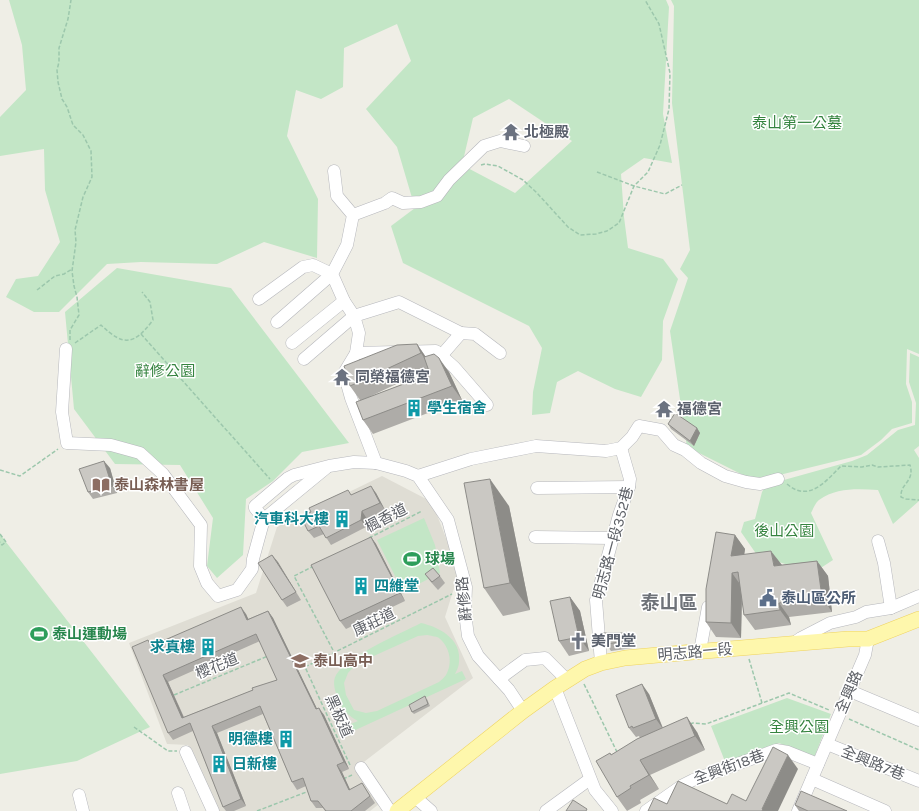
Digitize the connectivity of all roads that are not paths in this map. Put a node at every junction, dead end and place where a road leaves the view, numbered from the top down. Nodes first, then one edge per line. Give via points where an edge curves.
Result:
1 (524, 146) dead end
2 (334, 171) dead end
3 (353, 215) junction
4 (332, 274) junction
5 (259, 299) dead end
6 (344, 301) junction
7 (354, 316) junction
8 (277, 322) dead end
9 (462, 333) junction
10 (292, 343) dead end
11 (70, 345) road end
12 (356, 353) junction
13 (500, 353) dead end
14 (441, 356) junction
15 (304, 359) dead end
16 (487, 405) dead end
17 (621, 448) junction
18 (376, 463) junction
19 (329, 466) junction
20 (418, 476) junction
21 (778, 479) road end
22 (629, 487) junction
23 (537, 488) dead end
24 (264, 519) junction
25 (535, 537) dead end
26 (612, 538) junction
27 (878, 541) dead end
28 (711, 594) edge
29 (919, 596) edge
30 (891, 608) junction
31 (919, 619) edge
32 (868, 639) junction
33 (794, 643) junction
34 (700, 652) junction
35 (601, 663) junction
36 (498, 679) junction
37 (561, 684) junction
38 (850, 691) junction
39 (523, 711) junction
40 (919, 720) edge
41 (827, 744) junction
42 (186, 752) dead end
43 (818, 764) junction
44 (355, 770) road end
45 (590, 779) junction
46 (812, 779) junction
47 (919, 781) edge
48 (178, 793) dead end
49 (79, 795) dead end
50 (415, 797) junction
51 (83, 811) edge
52 (184, 811) edge
53 (213, 811) edge
54 (390, 811) edge
55 (397, 811) edge
56 (431, 811) edge
57 (546, 811) edge
58 (612, 811) edge
59 (646, 811) edge
60 (798, 811) edge
61 (885, 811) edge

1 - 3 street via 500,141 484,146 449,180 437,196 422,202 403,203 392,198
2 - 3 street via 338,196
3 - 4 street via 347,245
4 - 5 street via 313,265 302,267
4 - 6 street
4 - 8 street
6 - 7 street
6 - 10 street
7 - 9 street via 399,302
7 - 12 street via 359,333
7 - 15 street
9 - 13 street via 476,334
9 - 14 street
11 - 24 street via 62,412 67,442 112,445 140,453 163,474 201,525 200,566 207,583 218,596 237,590 252,569
12 - 14 street via 436,351
12 - 18 street via 344,373
14 - 16 street
17 - 20 street via 606,451 536,446 471,459
17 - 21 street via 639,426 646,427 661,430 674,445 725,476 760,484
17 - 22 street, 明志路一段352巷 via 630,479
18 - 19 street via 354,462
18 - 20 street
19 - 24 street
19 - 24 street via 288,478 255,506
20 - 36 street, 辭修路 via 448,520 466,587 465,613 468,636 478,656
22 - 23 street
22 - 26 street, 明志路一段352巷
25 - 26 street
26 - 35 street, 明志路一段352巷 via 596,600
27 - 30 street
28 - 34 street
29 - 30 street
30 - 33 street via 866,612 830,623
31 - 32 main road, 明志路一段
32 - 33 main road, 明志路一段
32 - 38 street, 全興路 via 866,655
33 - 34 main road, 明志路一段
34 - 35 main road, 明志路一段 via 625,658
35 - 37 main road, 明志路一段
36 - 37 street via 525,660 545,658
36 - 39 street, 辭修路
37 - 39 main road, 明志路一段
37 - 45 street
38 - 40 street
38 - 41 street, 全興路
39 - 50 main road, 明志路一段
41 - 43 street, 全興路
41 - 47 street, 全興路7巷
42 - 53 street
43 - 46 street, 全興路
43 - 59 street, 全興街18巷 via 776,750 693,780
44 - 54 street
45 - 57 street
45 - 58 street via 595,790
46 - 60 street, 全興路
46 - 61 street
48 - 52 street
49 - 51 street
50 - 55 main road, 明志路一段
50 - 56 street

